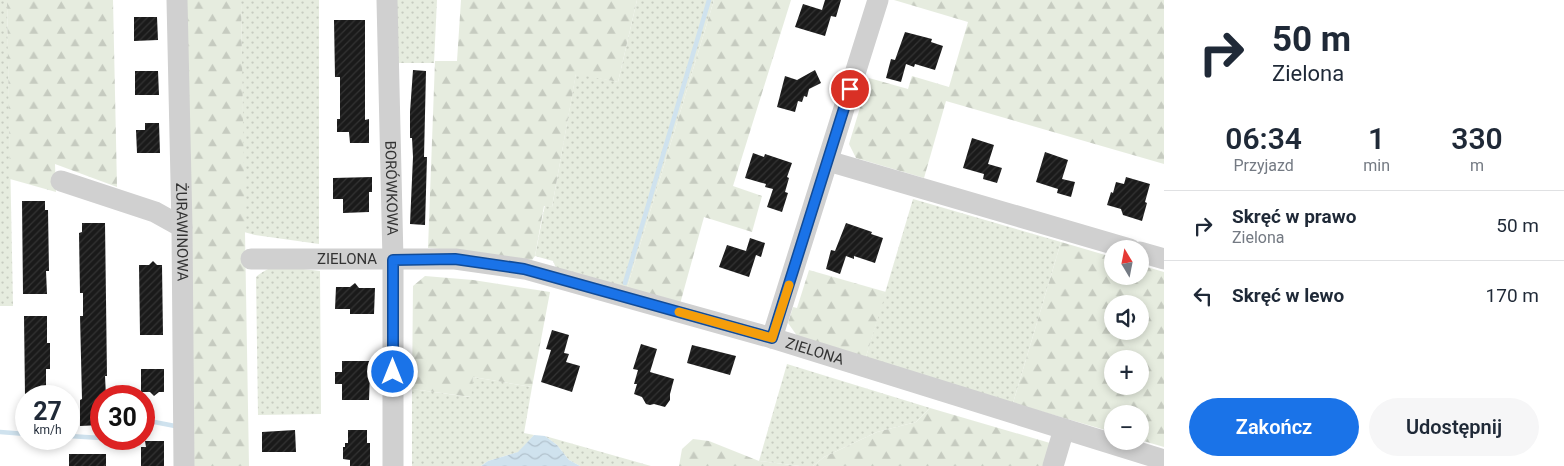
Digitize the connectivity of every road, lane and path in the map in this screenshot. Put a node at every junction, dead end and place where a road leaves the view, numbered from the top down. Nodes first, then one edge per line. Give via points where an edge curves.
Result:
1 (176, 0) edge
2 (387, 0) edge
3 (878, 0) edge
4 (828, 161) junction
5 (61, 181) dead end
6 (182, 227) junction
7 (1104, 241) edge
8 (1149, 255) edge
9 (251, 259) dead end
10 (1164, 259) edge
11 (393, 260) junction
12 (772, 338) junction
13 (1064, 429) junction
14 (1164, 460) edge
15 (184, 466) edge
16 (394, 466) edge
17 (1053, 466) edge

1 - 6 street, ŻURAWINOWA
2 - 11 street, BORÓWKOWA
3 - 4 street
4 - 7 street
4 - 12 street
5 - 6 street via 154,212
6 - 15 street, ŻURAWINOWA
8 - 10 street
9 - 11 street, ZIELONA
11 - 12 street, ZIELONA via 455,259 524,269
11 - 16 street, BORÓWKOWA
12 - 13 street, ZIELONA
13 - 14 street, ZIELONA
13 - 17 street

